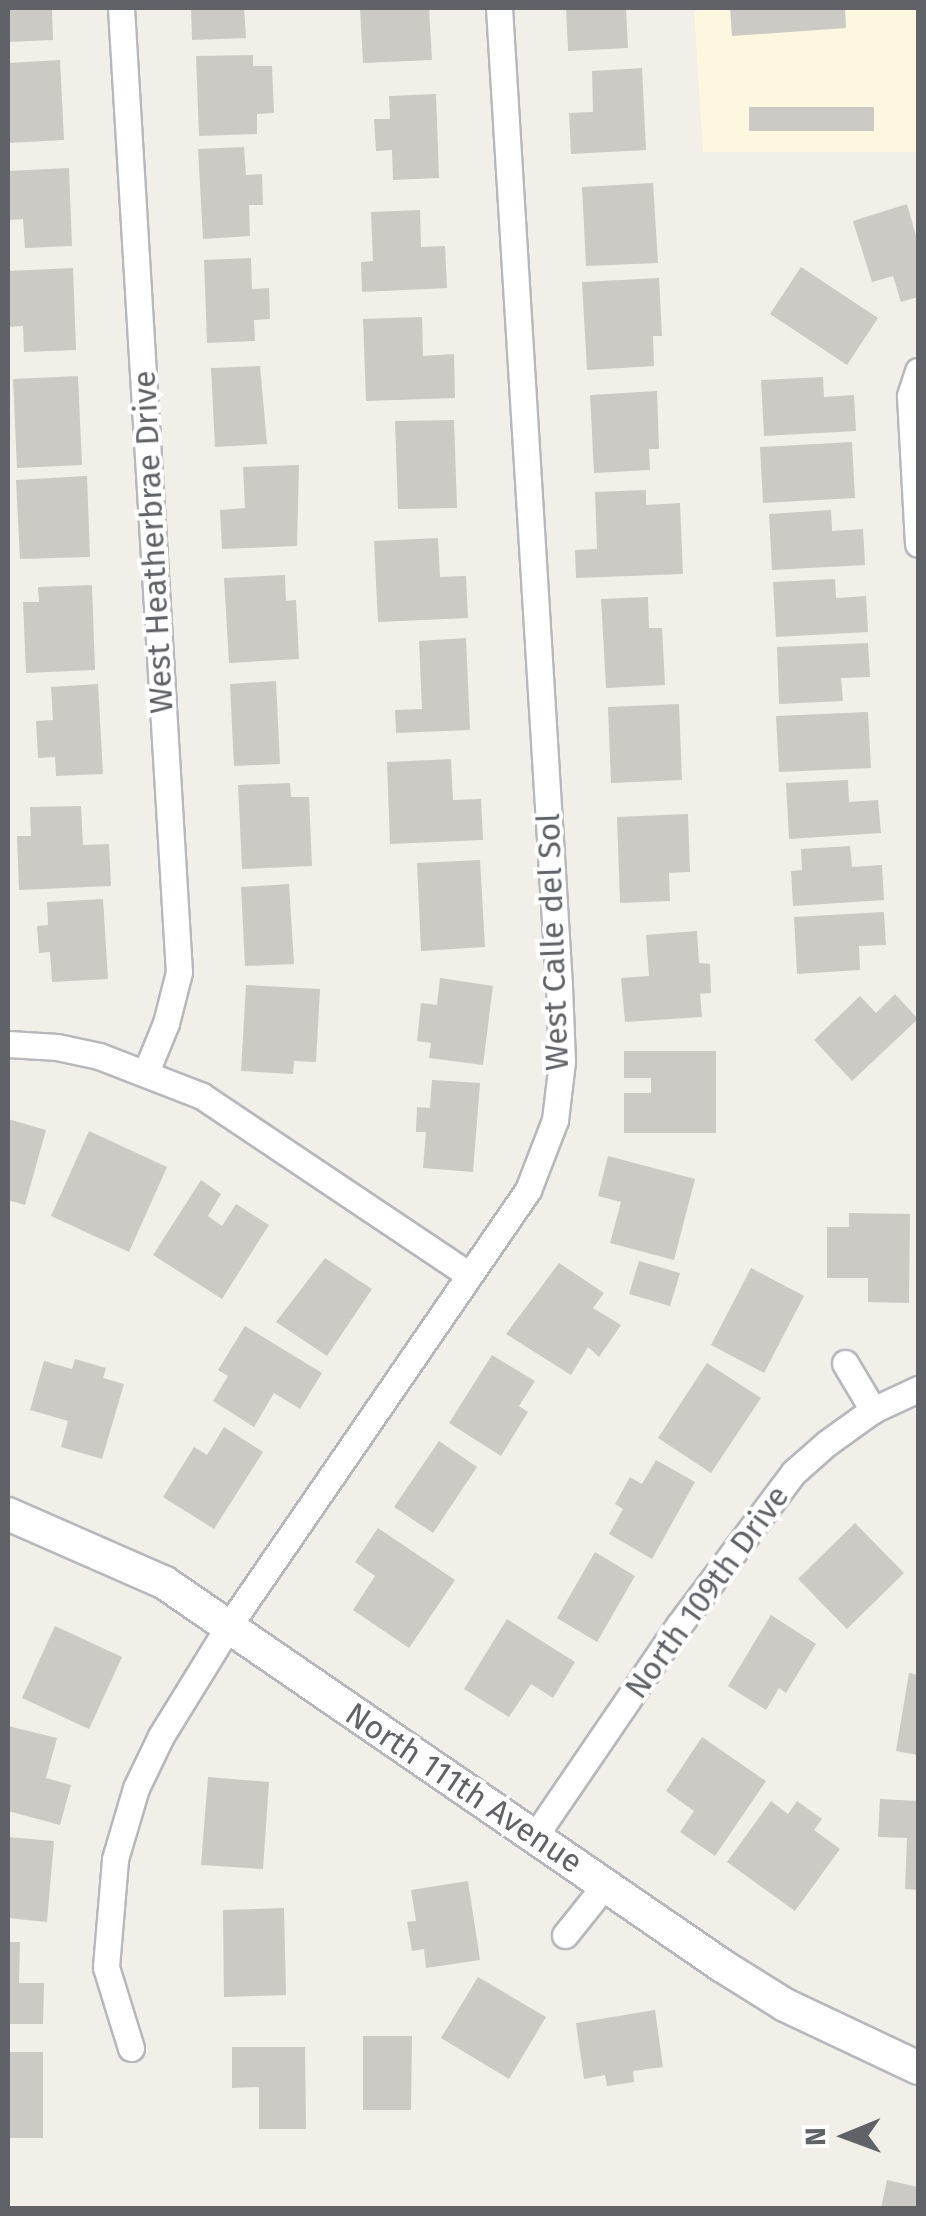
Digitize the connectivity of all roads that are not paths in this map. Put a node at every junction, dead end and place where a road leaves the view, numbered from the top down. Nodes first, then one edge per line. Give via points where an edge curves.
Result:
1 (121, 8) edge
2 (498, 8) edge
3 (918, 370) edge
4 (918, 544) edge
5 (8, 1044) edge
6 (146, 1072) junction
7 (469, 1275) junction
8 (845, 1363) dead end
9 (918, 1389) edge
10 (873, 1410) junction
11 (8, 1514) edge
12 (228, 1626) junction
13 (536, 1836) junction
14 (606, 1885) junction
15 (565, 1934) dead end
16 (132, 2048) dead end
17 (918, 2068) edge

1 - 6 street, West Heatherbrae Drive via 179,972
2 - 7 street, West Calle del Sol via 562,1061 555,1120 528,1190
3 - 4 street via 910,396
5 - 6 street via 58,1047
6 - 7 street via 240,1118
7 - 12 street, West Calle del Sol
8 - 10 street
9 - 10 street, North 109th Drive
10 - 13 street, North 109th Drive via 794,1472
11 - 12 street, North 111th Avenue via 164,1582
12 - 13 street, North 111th Avenue
12 - 16 street, West Calle del Sol via 161,1736 136,1788 115,1860 106,1967
13 - 14 street, North 111th Avenue
14 - 15 street
14 - 17 street, North 111th Avenue via 785,2005

